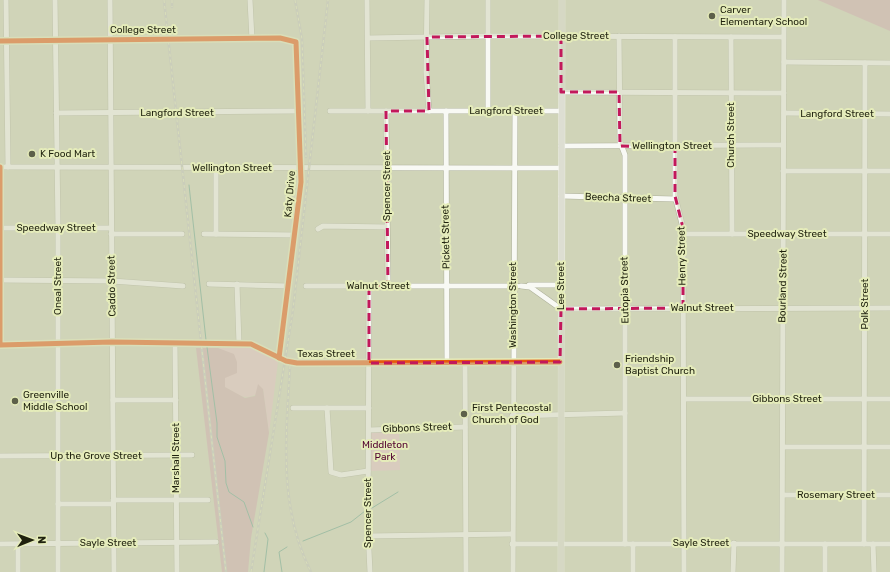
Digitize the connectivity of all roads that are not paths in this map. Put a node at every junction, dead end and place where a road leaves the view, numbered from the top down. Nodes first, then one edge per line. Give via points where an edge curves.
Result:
1 (6, 0) edge
2 (55, 0) edge
3 (110, 0) edge
4 (250, 0) edge
5 (367, 0) edge
6 (427, 0) edge
7 (488, 0) edge
8 (562, 0) edge
9 (784, 0) edge
10 (488, 36) junction
11 (561, 36) junction
12 (619, 36) junction
13 (675, 36) junction
14 (427, 37) junction
15 (731, 37) junction
16 (783, 37) junction
17 (368, 38) junction
18 (110, 39) junction
19 (252, 39) junction
20 (286, 39) joint
21 (56, 40) junction
22 (0, 41) edge
23 (7, 42) junction
24 (784, 62) junction
25 (865, 63) junction
26 (890, 63) edge
27 (561, 92) junction
28 (619, 92) junction
29 (674, 93) junction
30 (731, 93) junction
31 (784, 93) junction
32 (488, 110) junction
33 (298, 111) junction
34 (330, 111) dead end
35 (368, 111) junction
36 (386, 111) junction
37 (429, 111) junction
38 (446, 111) junction
39 (515, 111) junction
40 (561, 111) junction
41 (56, 113) junction
42 (111, 113) junction
43 (784, 113) junction
44 (865, 114) junction
45 (890, 114) edge
46 (783, 145) junction
47 (561, 146) junction
48 (623, 146) junction
49 (675, 146) junction
50 (731, 146) junction
51 (0, 167) edge
52 (8, 167) junction
53 (58, 167) junction
54 (111, 167) junction
55 (216, 168) junction
56 (302, 168) junction
57 (446, 168) junction
58 (514, 168) junction
59 (561, 168) junction
60 (387, 169) junction
61 (890, 170) edge
62 (784, 171) junction
63 (865, 171) junction
64 (561, 196) junction
65 (625, 199) junction
66 (675, 199) junction
67 (387, 227) junction
68 (0, 228) edge
69 (58, 228) junction
70 (111, 228) junction
71 (318, 229) dead end
72 (111, 234) junction
73 (182, 234) dead end
74 (204, 234) dead end
75 (216, 234) junction
76 (684, 234) junction
77 (732, 234) junction
78 (783, 234) junction
79 (865, 234) junction
80 (890, 234) edge
81 (295, 235) junction
82 (0, 280) edge
83 (58, 280) junction
84 (112, 281) junction
85 (209, 284) dead end
86 (237, 284) junction
87 (561, 285) junction
88 (183, 286) dead end
89 (288, 286) junction
90 (306, 286) dead end
91 (369, 286) junction
92 (388, 286) junction
93 (447, 286) junction
94 (514, 286) junction
95 (521, 286) junction
96 (625, 308) junction
97 (683, 308) junction
98 (782, 308) junction
99 (865, 308) junction
100 (890, 308) edge
101 (561, 309) junction
102 (112, 342) junction
103 (58, 343) junction
104 (175, 343) junction
105 (0, 344) edge
106 (239, 344) junction
107 (279, 358) junction
108 (560, 362) junction
109 (447, 363) junction
110 (466, 363) junction
111 (513, 363) junction
112 (369, 364) junction
113 (684, 399) junction
114 (783, 399) junction
115 (865, 399) junction
116 (890, 399) edge
117 (113, 400) junction
118 (176, 400) junction
119 (293, 408) dead end
120 (327, 408) junction
121 (369, 408) junction
122 (625, 413) junction
123 (561, 414) junction
124 (512, 416) junction
125 (465, 427) junction
126 (368, 430) junction
127 (783, 447) junction
128 (865, 447) junction
129 (890, 447) edge
130 (113, 455) junction
131 (176, 455) junction
132 (192, 455) dead end
133 (0, 456) edge
134 (58, 456) junction
135 (368, 471) junction
136 (864, 494) junction
137 (783, 495) junction
138 (890, 495) edge
139 (177, 500) junction
140 (208, 500) dead end
141 (113, 502) junction
142 (58, 504) junction
143 (512, 534) junction
144 (465, 535) junction
145 (368, 536) junction
146 (177, 542) junction
147 (216, 542) dead end
148 (113, 543) junction
149 (685, 543) junction
150 (734, 543) junction
151 (782, 543) junction
152 (0, 544) edge
153 (58, 544) junction
154 (512, 544) junction
155 (561, 544) junction
156 (625, 544) junction
157 (633, 544) junction
158 (825, 544) junction
159 (864, 544) junction
160 (873, 544) junction
161 (890, 544) edge
162 (18, 545) junction
163 (18, 572) edge
164 (58, 572) edge
165 (114, 572) edge
166 (177, 572) edge
167 (370, 572) edge
168 (466, 572) edge
169 (512, 572) edge
170 (561, 572) edge
171 (633, 572) edge
172 (684, 572) edge
173 (733, 572) edge
174 (782, 572) edge
175 (825, 572) edge
176 (874, 572) edge

1 - 23 street
2 - 21 street, Oneal Street
3 - 18 street, Caddo Street
4 - 19 street
5 - 17 street
6 - 14 street
7 - 10 street
8 - 11 main road, Lee Street
9 - 16 street, Bourland Street
10 - 11 street, College Street
10 - 14 street, College Street
10 - 32 street
11 - 12 street, College Street
11 - 27 main road, Lee Street
12 - 13 street, College Street
12 - 28 street, Eutopia Street
13 - 15 street, College Street
13 - 29 street, Henry Street
14 - 17 street, College Street
14 - 37 street
15 - 16 street, College Street
15 - 30 street, Church Street
16 - 24 street, Bourland Street
17 - 35 street
18 - 19 street, College Street
18 - 21 street, College Street
18 - 42 street, Caddo Street
19 - 20 street, College Street
20 - 33 street, Katy Drive via 296,42
21 - 23 street, College Street
21 - 41 street, Oneal Street
22 - 23 street, College Street
23 - 52 street
24 - 25 street
24 - 31 street, Bourland Street
25 - 26 street
25 - 44 street, Polk Street
27 - 28 street
27 - 40 main road, Lee Street
28 - 29 street
28 - 48 street, Eutopia Street via 620,142
29 - 30 street
29 - 49 street, Henry Street
30 - 31 street
30 - 50 street, Church Street
31 - 43 street, Bourland Street
32 - 38 street, Langford Street
32 - 39 street, Langford Street
33 - 42 street, Langford Street
33 - 56 street, Katy Drive
34 - 35 street, Langford Street
35 - 36 street, Langford Street
36 - 37 street, Langford Street
36 - 60 street, Spencer Street
37 - 38 street, Langford Street
38 - 57 street, Pickett Street
39 - 40 street, Langford Street
39 - 58 street, Washington Street
40 - 47 main road, Lee Street
41 - 42 street, Langford Street
41 - 53 street, Oneal Street
42 - 54 street, Caddo Street
43 - 44 street, Langford Street
43 - 46 street, Bourland Street
44 - 45 street, Langford Street
44 - 63 street, Polk Street
46 - 50 street, Wellington Street
46 - 62 street, Bourland Street
47 - 48 street, Wellington Street
47 - 59 main road, Lee Street
48 - 49 street, Wellington Street
48 - 65 street, Eutopia Street
49 - 50 street, Wellington Street
49 - 66 street, Henry Street
50 - 77 street, Church Street
51 - 52 street, Wellington Street
51 - 68 street
52 - 53 street, Wellington Street
53 - 54 street, Wellington Street
53 - 69 street, Oneal Street
54 - 55 street, Wellington Street
54 - 70 street, Caddo Street
55 - 56 street, Wellington Street
55 - 75 street
56 - 60 street, Wellington Street
56 - 81 street, Katy Drive
57 - 58 street, Wellington Street
57 - 60 street, Wellington Street
57 - 93 street, Pickett Street
58 - 59 street, Wellington Street
58 - 94 street, Washington Street
59 - 64 main road, Lee Street
60 - 67 street, Spencer Street
61 - 63 street
62 - 63 street
62 - 78 street, Bourland Street
63 - 79 street, Polk Street
64 - 65 street, Beecha Street
64 - 87 main road, Lee Street
65 - 66 street, Beecha Street
65 - 96 street, Eutopia Street
66 - 76 street, Henry Street
67 - 71 street via 323,226
67 - 92 street, Spencer Street
68 - 69 street, Speedway Street
68 - 82 street
69 - 70 street, Speedway Street
69 - 83 street, Oneal Street
70 - 72 street, Caddo Street
72 - 73 street
72 - 84 street, Caddo Street
74 - 75 street
75 - 81 street
76 - 77 street, Speedway Street
76 - 97 street, Henry Street
77 - 78 street, Speedway Street
78 - 79 street, Speedway Street
78 - 98 street, Bourland Street
79 - 80 street, Speedway Street
79 - 99 street, Polk Street
81 - 89 street, Katy Drive
82 - 83 street
82 - 105 street
83 - 84 street
83 - 103 street, Oneal Street
84 - 88 street
84 - 102 street, Caddo Street
85 - 86 street
86 - 89 street
86 - 106 street
87 - 95 street, Walnut Street
87 - 101 main road, Lee Street
89 - 107 street, Katy Drive
90 - 91 street, Walnut Street
91 - 92 street, Walnut Street
91 - 112 street, Spencer Street
92 - 93 street, Walnut Street
93 - 94 street, Walnut Street
93 - 109 street, Pickett Street
94 - 95 street, Walnut Street
94 - 111 street, Washington Street
95 - 101 street, Walnut Street via 535,289
96 - 97 street, Walnut Street
96 - 101 street, Walnut Street
96 - 122 street, Eutopia Street
97 - 98 street, Walnut Street
97 - 113 street, Henry Street
98 - 99 street, Walnut Street
98 - 114 street, Bourland Street
99 - 100 street, Walnut Street
99 - 115 street, Polk Street
101 - 108 main road, Lee Street
102 - 103 street, Texas Street
102 - 104 street, Texas Street
102 - 117 street, Caddo Street
103 - 105 street, Texas Street
103 - 134 street, Oneal Street
104 - 106 street, Texas Street
104 - 118 street, Marshall Street
106 - 107 street, Texas Street via 258,346
107 - 112 street, Texas Street via 297,363
108 - 111 street, Texas Street
108 - 123 main road, Lee Street
109 - 110 street, Texas Street
109 - 112 street, Texas Street
110 - 111 street, Texas Street
110 - 125 street
111 - 124 street, Washington Street
112 - 121 street, Spencer Street
113 - 114 street, Gibbons Street
113 - 149 street, Henry Street
114 - 115 street, Gibbons Street
114 - 127 street, Bourland Street
115 - 116 street, Gibbons Street
115 - 128 street, Polk Street
117 - 118 street
117 - 130 street, Caddo Street
118 - 131 street, Marshall Street
119 - 120 street
120 - 121 street
120 - 135 street via 331,472 341,475
121 - 126 street, Spencer Street
122 - 123 street
122 - 156 street, Eutopia Street
123 - 124 street
123 - 155 main road, Lee Street
124 - 143 street, Washington Street
125 - 126 street, Gibbons Street
125 - 144 street
126 - 135 street, Spencer Street
127 - 128 street
127 - 137 street, Bourland Street
128 - 129 street
128 - 136 street, Polk Street
130 - 131 street, Up the Grove Street
130 - 134 street, Up the Grove Street
130 - 141 street, Caddo Street
131 - 132 street, Up the Grove Street
131 - 139 street, Marshall Street
133 - 134 street, Up the Grove Street
134 - 142 street, Oneal Street
135 - 145 street, Spencer Street
136 - 137 street, Rosemary Street
136 - 138 street, Rosemary Street
136 - 159 street, Polk Street
137 - 151 street, Bourland Street
139 - 140 street
139 - 141 street
139 - 146 street, Marshall Street
141 - 142 street
141 - 148 street, Caddo Street
142 - 153 street, Oneal Street
143 - 144 street
143 - 154 street, Washington Street
144 - 145 street
144 - 168 street
145 - 167 street, Spencer Street
146 - 147 street, Sayle Street
146 - 148 street, Sayle Street
146 - 166 street, Marshall Street
148 - 153 street, Sayle Street
148 - 165 street, Caddo Street
149 - 150 street, Sayle Street
149 - 157 street, Sayle Street
149 - 172 street, Henry Street
150 - 151 street, Sayle Street
150 - 173 street
151 - 158 street, Sayle Street
151 - 174 street, Bourland Street
152 - 162 street, Sayle Street
153 - 162 street, Sayle Street
153 - 164 street, Oneal Street
154 - 155 street, Sayle Street
154 - 169 street, Washington Street
155 - 156 street, Sayle Street
155 - 170 main road, Lee Street
156 - 157 street, Sayle Street
157 - 171 street
158 - 159 street, Sayle Street
158 - 175 street
159 - 160 street, Sayle Street
160 - 161 street, Sayle Street
160 - 176 street
162 - 163 street

